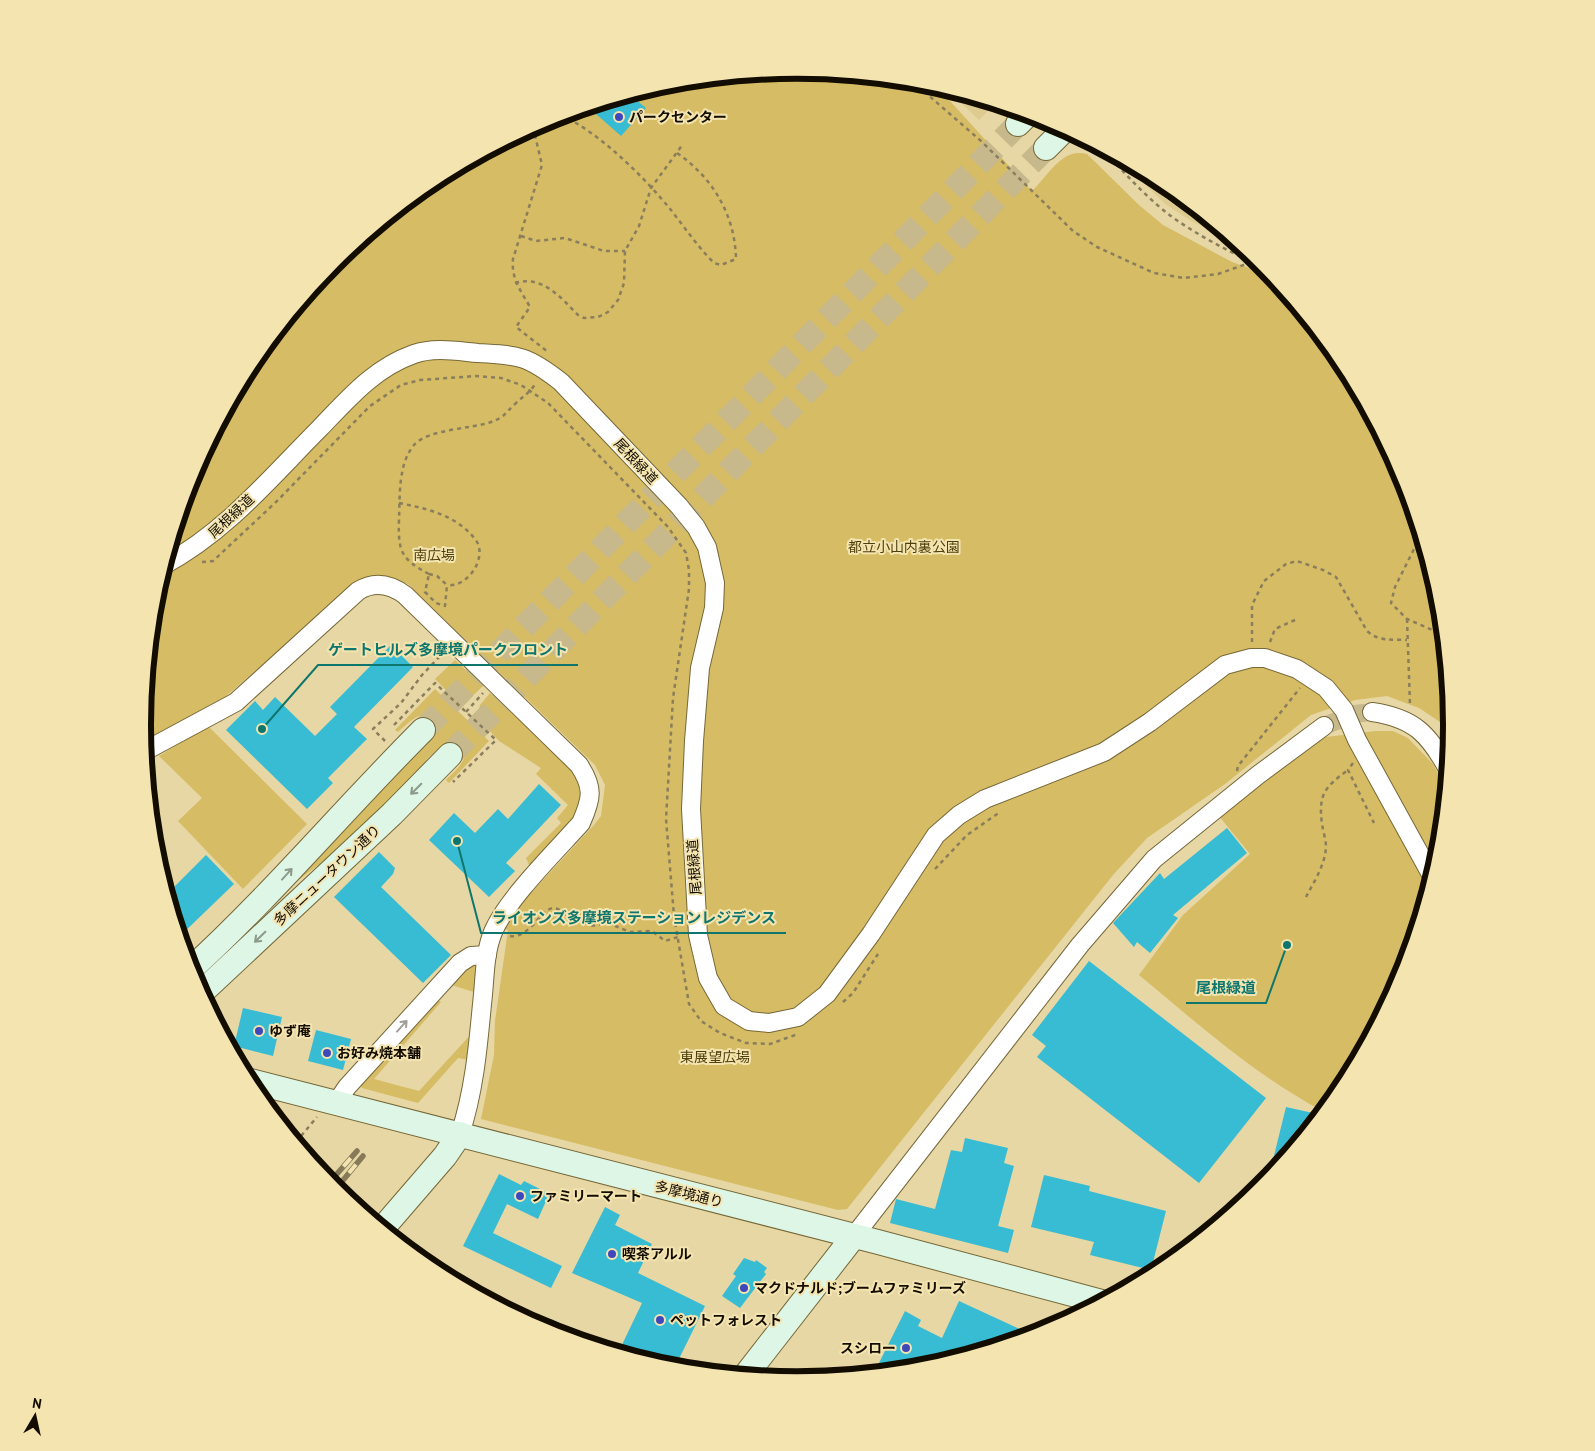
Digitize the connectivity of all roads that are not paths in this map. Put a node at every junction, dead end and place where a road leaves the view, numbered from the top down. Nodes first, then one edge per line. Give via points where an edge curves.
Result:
1 (1060, 134) edge
2 (1046, 148) tunnel mouth
3 (172, 561) edge
4 (1372, 712) tunnel mouth
5 (1324, 726) tunnel mouth
6 (422, 730) tunnel mouth
7 (152, 747) edge
8 (450, 755) tunnel mouth
9 (1443, 762) edge
10 (1428, 869) edge
11 (487, 955) junction
12 (196, 964) edge
13 (206, 988) edge
14 (260, 1085) edge
15 (327, 1109) junction
16 (460, 1134) junction
17 (386, 1224) edge
18 (854, 1236) junction
19 (1095, 1300) edge
20 (748, 1370) edge

1 - 2 street
3 - 10 street, 尾根緑道 via 229,520 366,382 394,362 435,350 523,357 548,371 679,506 707,547 715,583 714,608 700,668 691,809 698,935 708,978 724,1006 749,1021 769,1023 798,1017 827,994 936,835 959,815 985,799 1104,752 1225,666 1258,658 1309,676 1326,688 1344,710 1357,740
4 - 9 street via 1387,714 1421,730 1434,744
5 - 18 street via 1154,859 1080,945
12 -> 6 street, 多摩ニュータウン通り via 278,884
7 - 11 street via 236,702 365,587 382,585 396,589 579,765 591,790 581,822 503,914
8 -> 13 street, 多摩ニュータウン通り via 392,814
15 -> 11 street via 460,963 471,956
11 - 16 street via 477,1056
14 - 15 street, 多摩境通り
15 - 16 street, 多摩境通り
16 - 17 street
16 - 18 street, 多摩境通り
18 - 19 street, 多摩境通り
18 - 20 street

